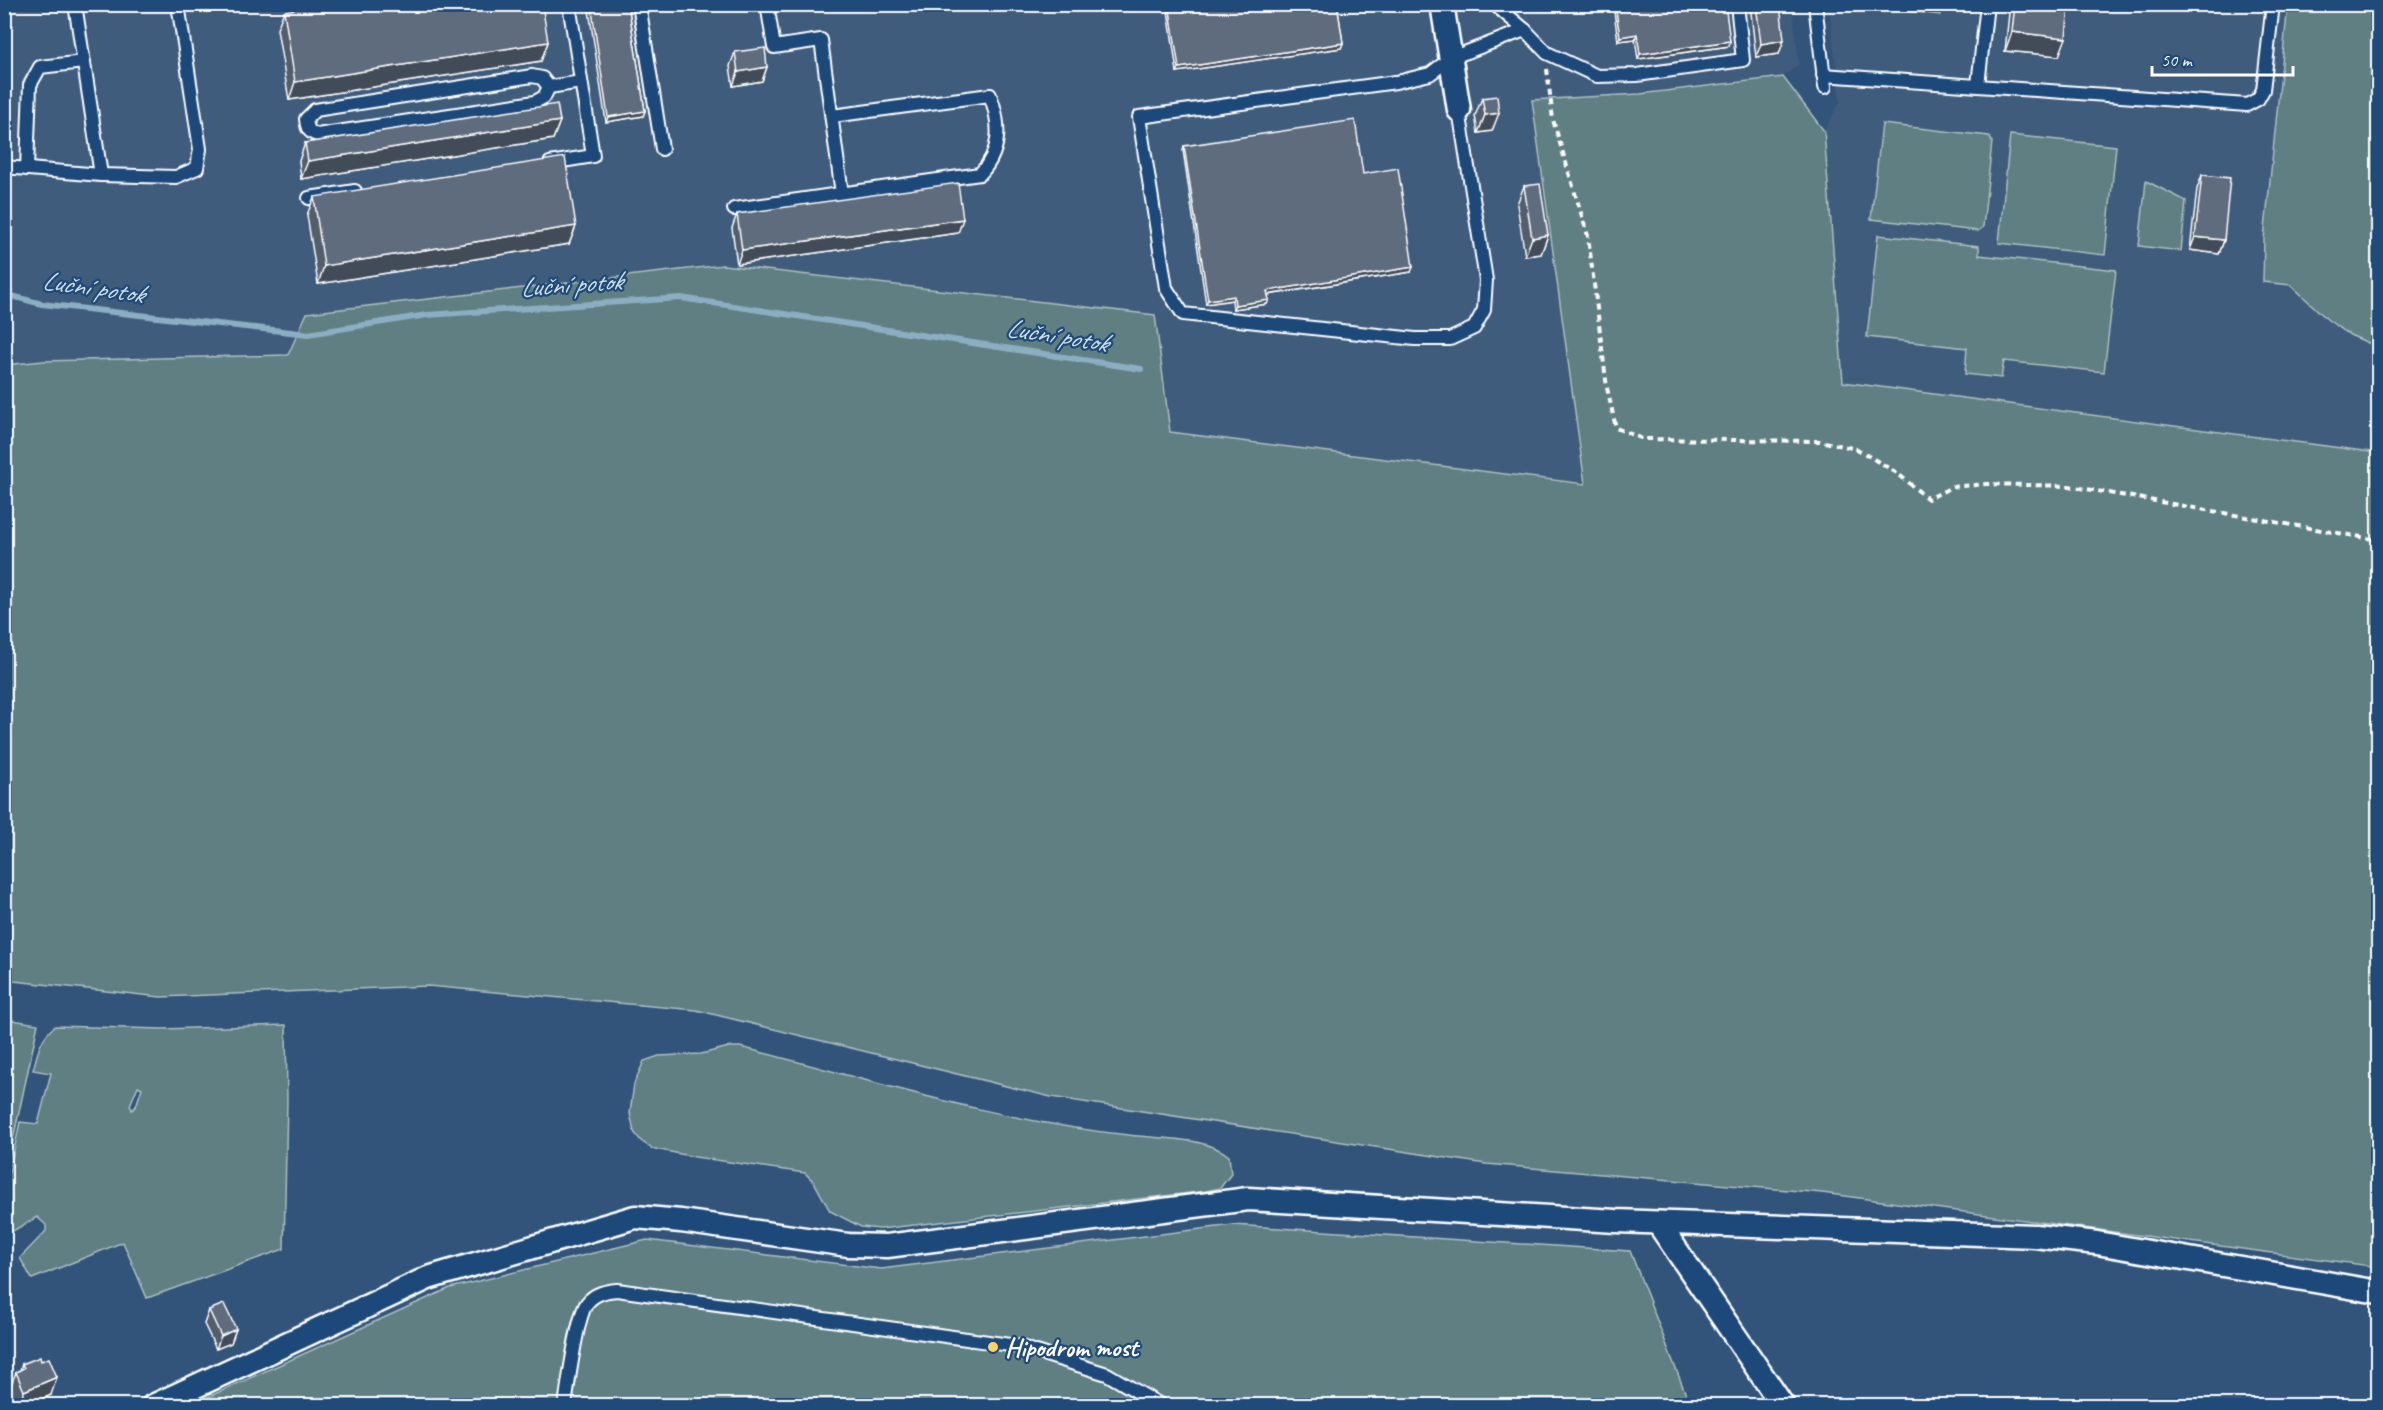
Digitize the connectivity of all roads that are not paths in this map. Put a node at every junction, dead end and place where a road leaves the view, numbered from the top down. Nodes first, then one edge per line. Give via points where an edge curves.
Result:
1 (75, 4) edge
2 (178, 4) edge
3 (569, 4) edge
4 (639, 4) edge
5 (767, 4) edge
6 (1442, 4) edge
7 (1494, 4) edge
8 (1737, 4) edge
9 (1815, 4) edge
10 (1987, 4) edge
11 (2273, 4) edge
12 (1525, 30) junction
13 (1451, 58) junction
14 (84, 62) junction
15 (581, 82) junction
16 (1978, 85) junction
17 (549, 87) junction
18 (1459, 110) joint
19 (831, 116) junction
20 (662, 149) dead end
21 (534, 165) edge
22 (4, 167) edge
23 (27, 169) junction
24 (101, 175) junction
25 (368, 189) edge
26 (842, 194) junction
27 (309, 198) dead end
28 (734, 209) dead end
29 (1658, 1223) junction
30 (2379, 1292) edge
31 (153, 1406) edge
32 (565, 1406) edge
33 (1162, 1406) edge
34 (1783, 1406) edge

1 - 14 lane
2 - 24 lane via 200,148 197,168 176,177
3 - 15 lane
4 - 20 lane
5 - 19 lane via 774,47 821,40
6 - 13 street
7 - 12 lane
8 - 12 lane via 1743,60 1638,75 1597,76 1547,53
9 - 16 lane via 1824,81
10 - 16 lane
11 - 16 lane via 2263,90 2258,99 2247,105
12 - 13 lane
13 - 18 street
13 - 18 lane via 1430,74 1396,82 1139,117 1166,288 1183,315 1415,339 1450,339 1474,328 1484,310 1486,280
14 - 23 lane via 40,67 30,85
14 - 24 lane
15 - 17 lane
15 - 21 lane via 593,156
17 - 17 lane via 544,97 534,102 317,135 307,128 306,119 315,110 532,76 542,78
19 - 26 lane
19 - 26 lane via 990,95 997,113 991,162 980,174
22 - 23 lane
23 - 24 lane
25 - 27 lane
26 - 28 lane
29 - 30 street via 2035,1236 2097,1243
29 - 31 street via 1248,1199 887,1246 848,1245 635,1217 428,1278
29 - 34 street
32 - 33 lane via 578,1329 587,1304 602,1292 617,1290 1017,1346 1107,1374

